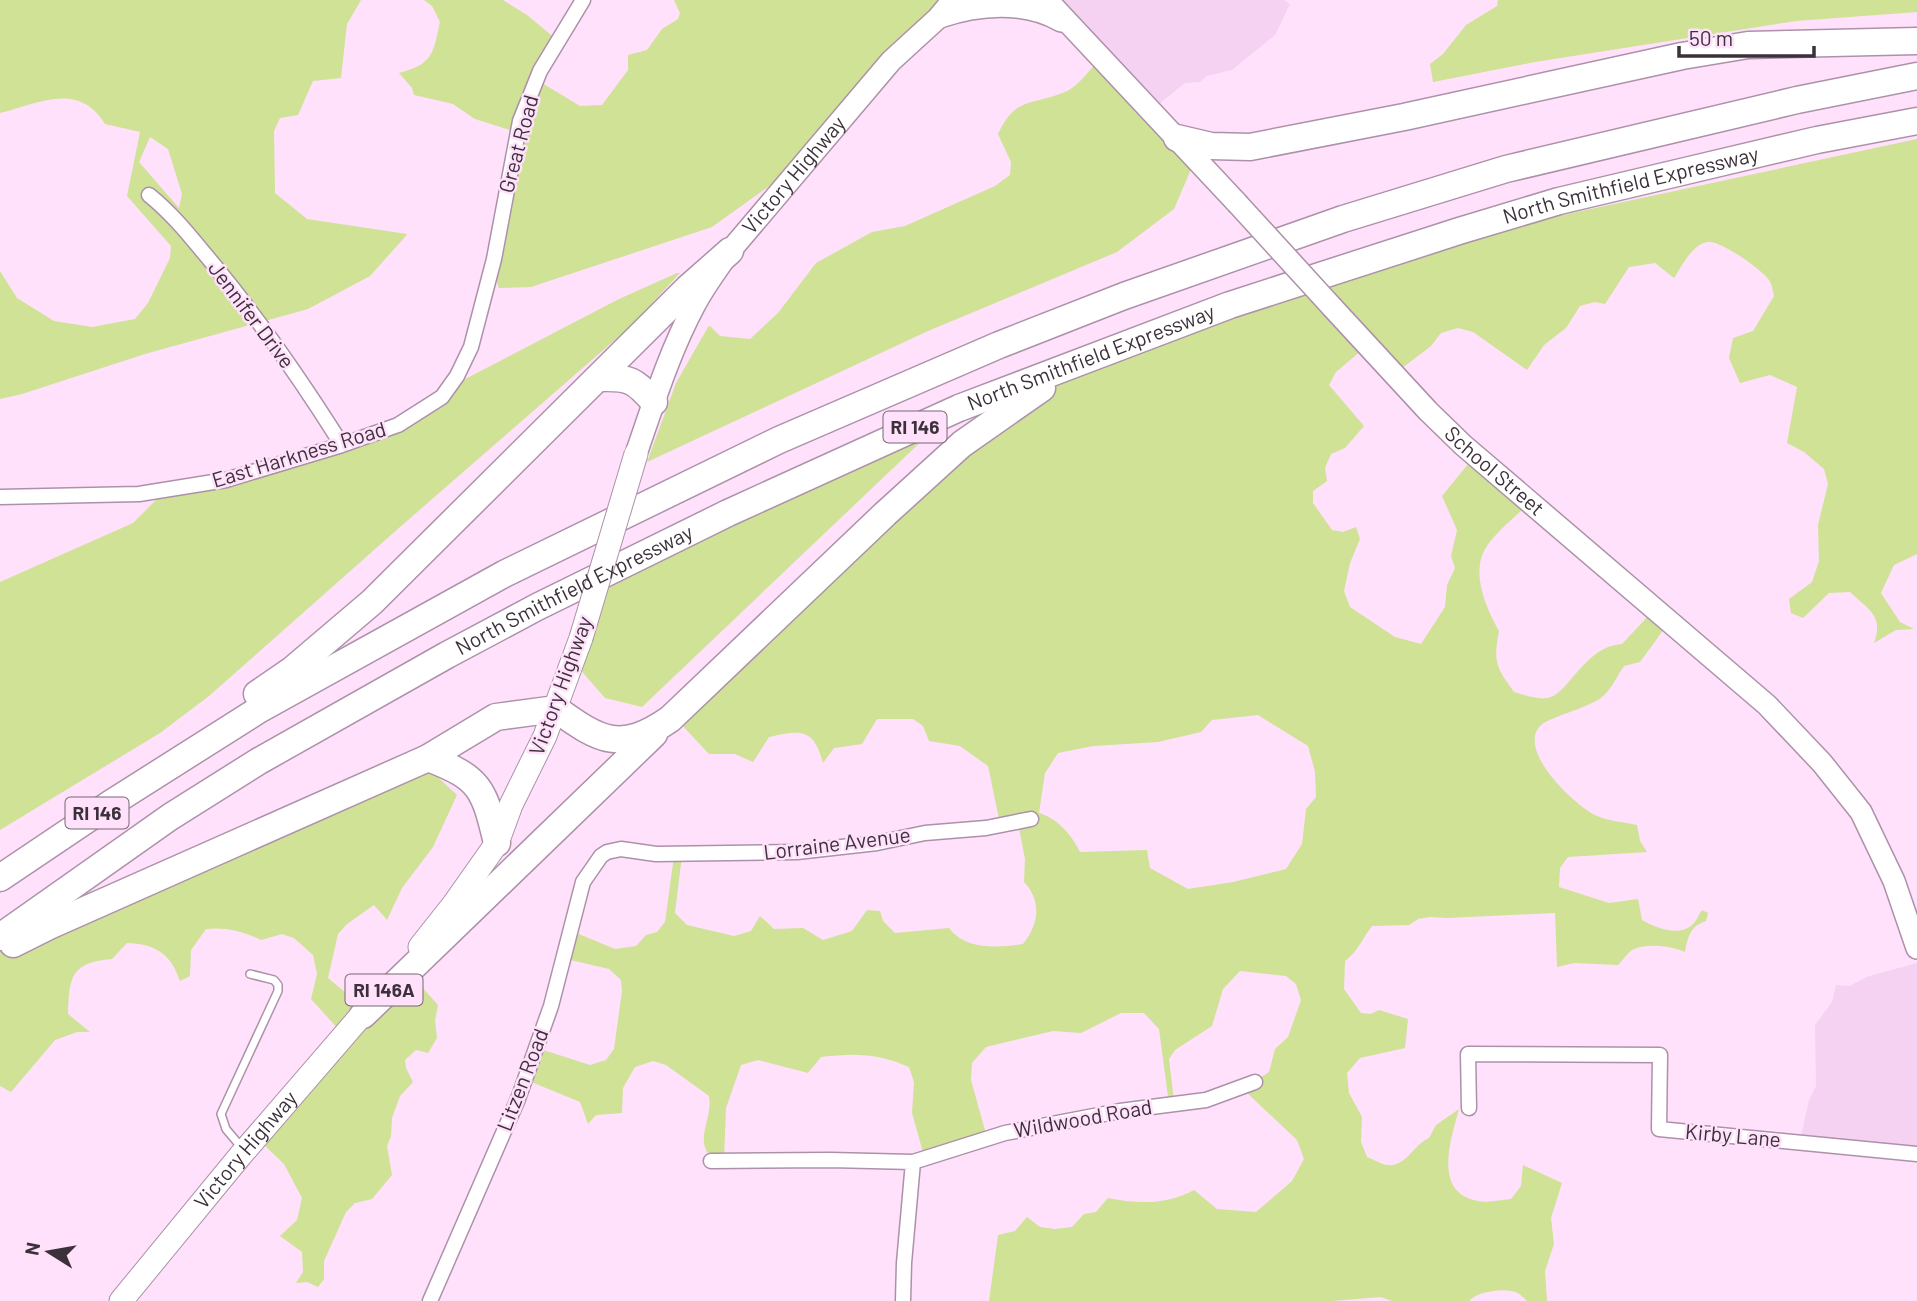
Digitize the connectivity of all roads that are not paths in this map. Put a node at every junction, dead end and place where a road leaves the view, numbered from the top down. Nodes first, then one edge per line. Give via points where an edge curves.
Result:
1 (583, 0) edge
2 (953, 0) edge
3 (1047, 0) edge
4 (938, 18) junction
5 (1077, 29) junction
6 (1917, 41) edge
7 (1917, 76) edge
8 (1917, 121) edge
9 (1177, 138) junction
10 (149, 195) dead end
11 (730, 251) junction
12 (494, 259) joint
13 (1137, 339) junction
14 (600, 378) junction
15 (654, 402) junction
16 (342, 445) junction
17 (636, 454) joint
18 (0, 497) edge
19 (556, 709) junction
20 (670, 719) junction
21 (195, 749) junction
22 (428, 758) junction
23 (1031, 819) dead end
24 (496, 842) junction
25 (601, 856) joint
26 (0, 878) edge
27 (0, 937) edge
28 (1917, 948) edge
29 (0, 951) edge
30 (250, 974) dead end
31 (363, 1015) junction
32 (1255, 1082) dead end
33 (1469, 1108) dead end
34 (245, 1151) junction
35 (1917, 1154) edge
36 (711, 1161) dead end
37 (913, 1162) junction
38 (121, 1301) edge
39 (430, 1301) edge
40 (903, 1301) edge

1 - 12 street, Great Road via 540,71 520,121
2 - 4 street, Victory Highway / RI 146A
3 - 5 street, School Street
4 - 5 street via 995,5 1030,8
4 - 11 street, Victory Highway / RI 146A via 891,61
5 - 9 street, School Street
6 - 9 highway via 1748,45 1250,147 1211,146
7 - 21 highway, North Smithfield Expressway / RI 146 via 1506,169 1343,219 1049,325 779,440 504,574
8 - 13 highway, North Smithfield Expressway / RI 146 via 1559,201 1325,272
9 - 28 street, School Street, bridge via 1463,446 1767,705 1822,763 1861,812 1894,881
10 - 16 street, Jennifer Drive via 170,212 229,283 299,376
11 - 14 highway
11 - 15 street, Victory Highway / RI 146A via 693,308
12 - 16 street, East Harkness Road via 471,347 450,388 398,425
13 - 20 highway via 1050,383 962,444
13 - 27 highway, North Smithfield Expressway / RI 146 via 886,440 537,607 259,761 170,817
14 - 15 highway via 625,377
14 - 21 highway via 372,603
15 - 17 street, Victory Highway / RI 146A
16 - 18 street, East Harkness Road via 226,480 161,492
17 - 19 main road, Victory Highway / RI 146A, bridge
19 - 20 highway via 591,732 615,740 638,738
19 - 22 highway via 496,717
19 - 24 main road, Victory Highway / RI 146A
20 - 31 highway
21 - 26 highway, North Smithfield Expressway / RI 146
22 - 24 highway via 457,769 478,787
22 - 29 highway
23 - 25 street, Lorraine Avenue via 797,852 656,854 621,849
24 - 31 main road, Victory Highway / RI 146A via 454,904
25 - 39 street, Litzen Road via 583,882 551,1006 518,1099
30 - 34 lane via 274,980 278,991 221,1114 226,1129
31 - 34 main road, Victory Highway / RI 146A
32 - 37 street, Wildwood Road via 1206,1100 1005,1133
33 - 35 street, Kirby Lane via 1468,1054 1661,1055 1660,1129
34 - 38 main road, Victory Highway / RI 146A
36 - 37 street, Wildwood Road
37 - 40 street

